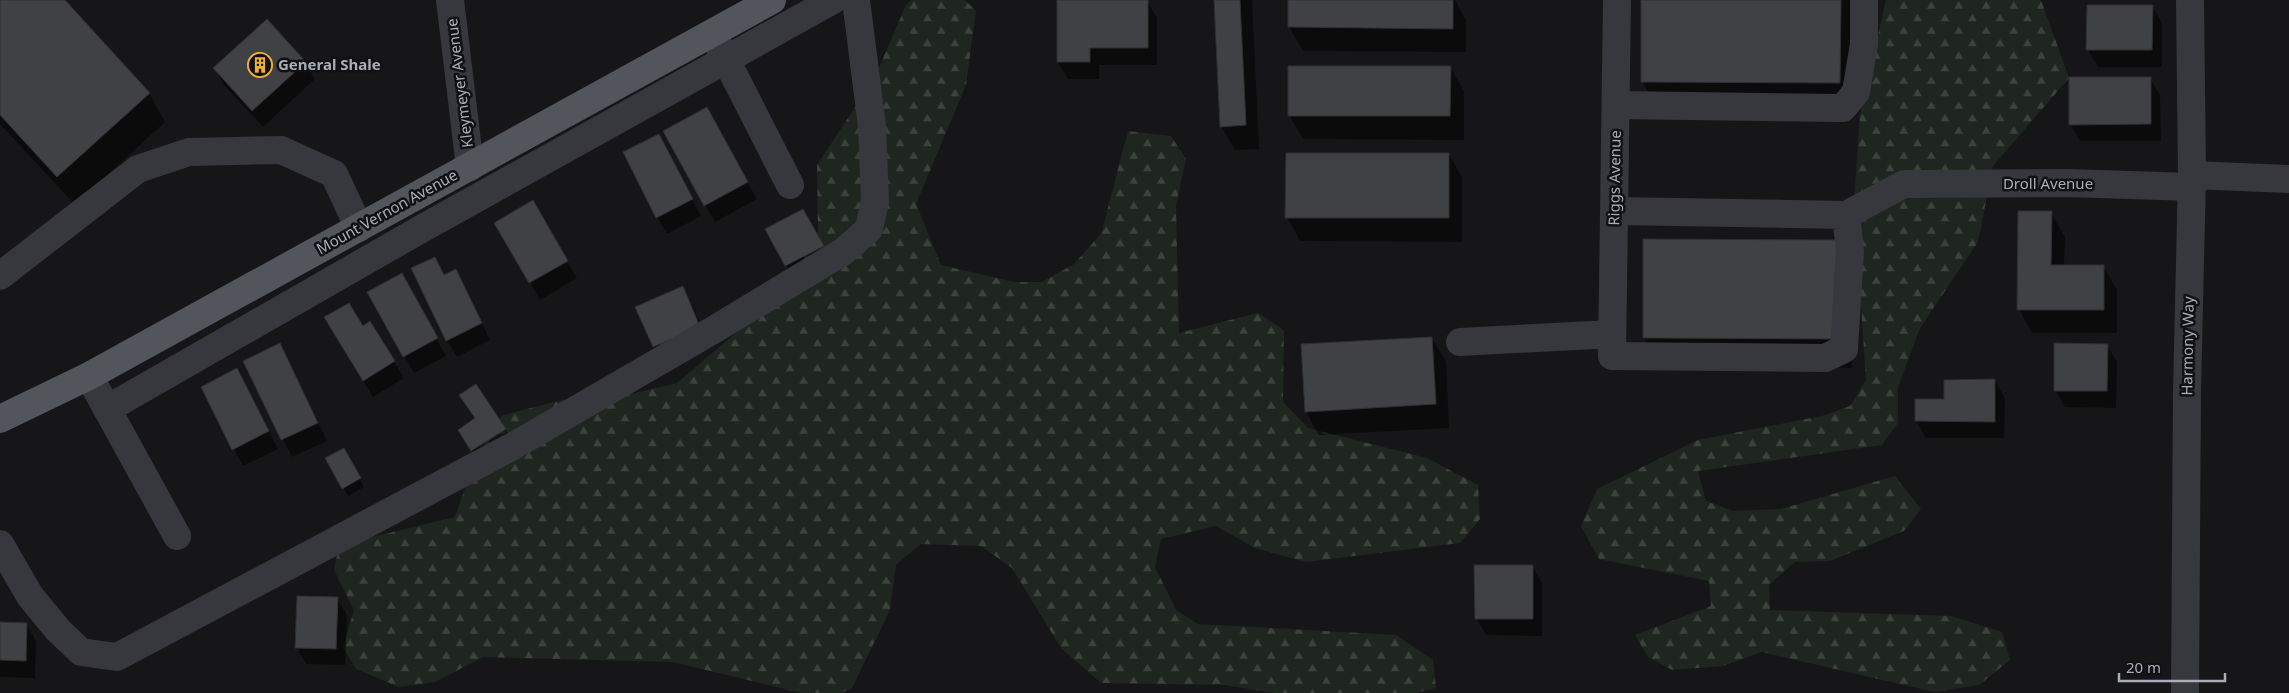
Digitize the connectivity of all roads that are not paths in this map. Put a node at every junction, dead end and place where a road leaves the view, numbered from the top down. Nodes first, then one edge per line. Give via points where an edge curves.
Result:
1 (450, 0) edge
2 (772, 0) edge
3 (833, 0) edge
4 (856, 0) edge
5 (1617, 0) edge
6 (1864, 0) edge
7 (2190, 0) edge
8 (712, 33) junction
9 (725, 59) junction
10 (1616, 104) junction
11 (470, 167) junction
12 (2289, 179) edge
13 (2192, 181) junction
14 (790, 185) dead end
15 (1614, 212) junction
16 (1846, 215) junction
17 (359, 228) junction
18 (0, 276) edge
19 (1460, 342) dead end
20 (1612, 345) junction
21 (89, 376) junction
22 (107, 409) junction
23 (0, 419) edge
24 (177, 536) dead end
25 (0, 544) edge
26 (2185, 693) edge

1 - 11 street, Kleymeyer Avenue
2 - 8 main road, Mount Vernon Avenue
3 - 9 street
4 - 25 street via 872,126 875,201 869,229 844,251 514,445 117,656 80,652 30,596
5 - 10 street, Riggs Avenue
6 - 10 street via 1864,44 1856,92 1843,108
7 - 13 street, Harmony Way
8 - 9 street
8 - 11 main road, Mount Vernon Avenue
9 - 14 street
9 - 22 street via 414,232
10 - 15 street, Riggs Avenue
11 - 17 main road, Mount Vernon Avenue
12 - 13 street, Droll Avenue
13 - 16 street, Droll Avenue via 1904,184
13 - 26 street, Harmony Way
15 - 16 street
15 - 20 street, Riggs Avenue
16 - 20 street via 1850,251 1844,349 1825,358
17 - 18 street via 334,174 299,158 281,150 189,152 138,169
17 - 21 main road, Mount Vernon Avenue
19 - 20 street
21 - 22 street
21 - 23 main road, Mount Vernon Avenue
22 - 24 street

